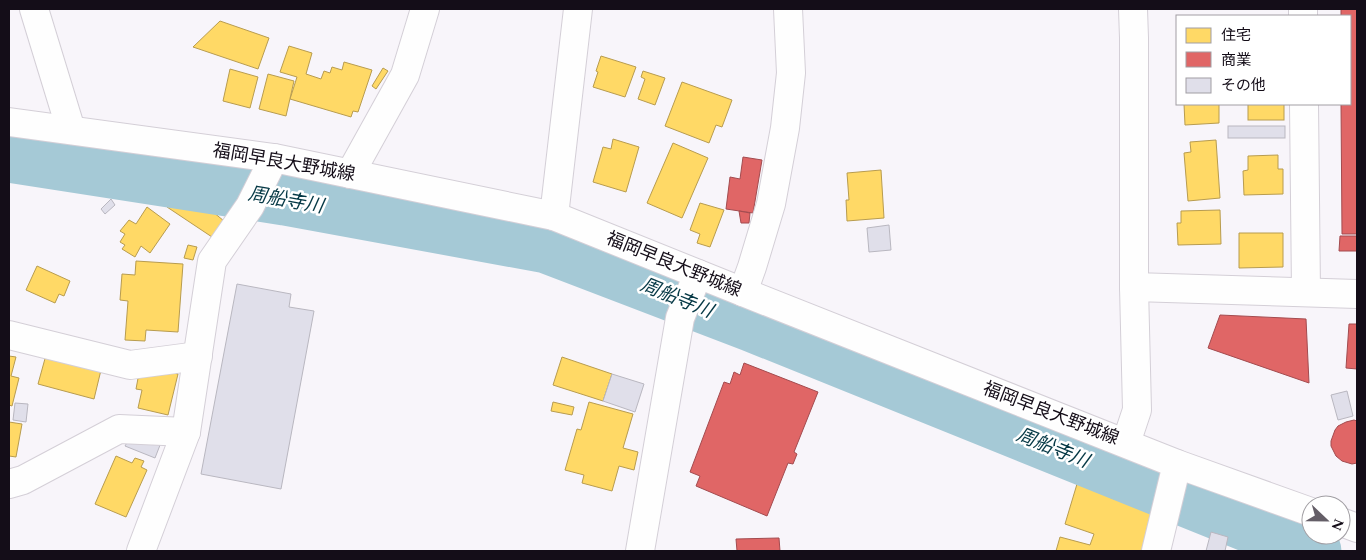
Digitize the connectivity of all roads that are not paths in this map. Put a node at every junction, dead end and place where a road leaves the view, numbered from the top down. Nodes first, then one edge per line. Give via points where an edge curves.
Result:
1 (34, 9) edge
2 (425, 9) edge
3 (578, 9) edge
4 (788, 9) edge
5 (1133, 9) edge
6 (1304, 105) edge
7 (9, 122) edge
8 (71, 130) junction
9 (274, 158) junction
10 (350, 174) junction
11 (554, 216) junction
12 (698, 274) junction
13 (1134, 287) junction
14 (743, 292) junction
15 (1306, 292) junction
16 (1357, 294) edge
17 (9, 334) edge
18 (198, 356) junction
19 (186, 432) junction
20 (1126, 443) junction
21 (1177, 464) junction
22 (9, 484) edge
23 (1301, 508) edge
24 (141, 551) edge
25 (640, 551) edge
26 (1156, 551) edge

1 - 8 street
2 - 10 street via 405,75
3 - 11 street
4 - 14 street via 791,74 785,128 771,204
5 - 13 street
6 - 15 street
7 - 8 street, 福岡早良大野城線
8 - 9 street, 福岡早良大野城線
9 - 10 street, 福岡早良大野城線
9 - 18 street via 250,206 212,261
10 - 11 street, 福岡早良大野城線
11 - 12 street, 福岡早良大野城線
12 - 14 street, 福岡早良大野城線
12 - 25 street via 680,318
13 - 15 street
13 - 20 street via 1137,410
14 - 20 street, 福岡早良大野城線
15 - 16 street
17 - 18 street via 130,364
18 - 19 street
19 - 22 street via 119,429 23,480
19 - 24 street
20 - 21 street, 福岡早良大野城線
21 - 23 street, 福岡早良大野城線
21 - 26 street

